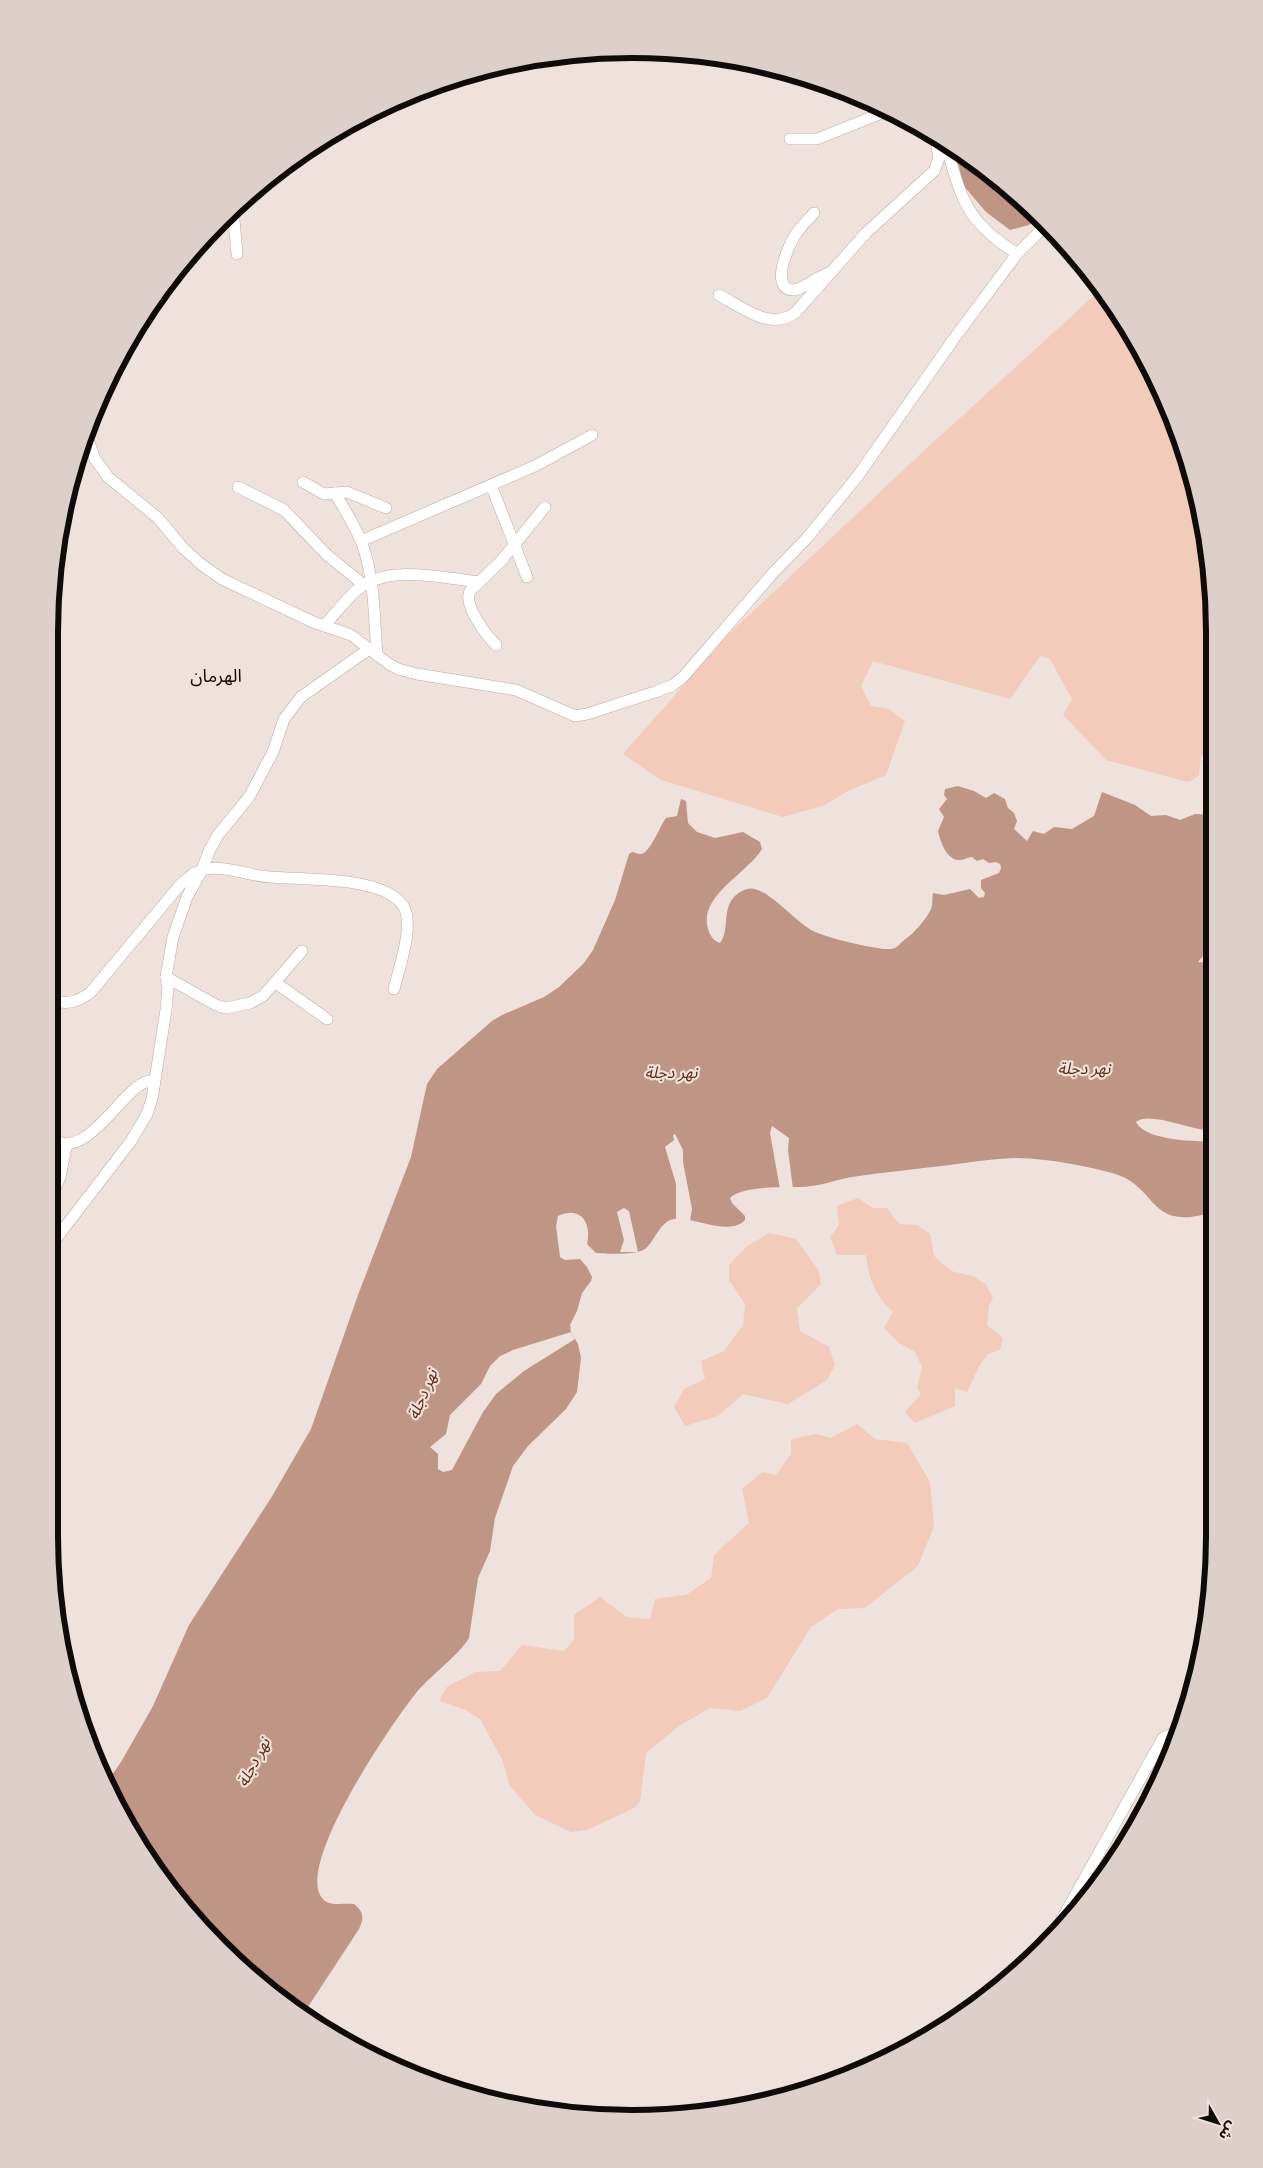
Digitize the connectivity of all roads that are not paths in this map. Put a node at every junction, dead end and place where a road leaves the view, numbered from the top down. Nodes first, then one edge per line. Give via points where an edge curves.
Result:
1 (879, 114) edge
2 (790, 139) dead end
3 (937, 145) edge
4 (949, 154) edge
5 (814, 213) dead end
6 (234, 218) edge
7 (1041, 230) edge
8 (237, 254) dead end
9 (1017, 254) junction
10 (831, 273) junction
11 (719, 294) dead end
12 (592, 435) dead end
13 (90, 443) edge
14 (303, 482) dead end
15 (490, 485) junction
16 (238, 487) dead end
17 (335, 493) junction
18 (545, 507) dead end
19 (386, 508) dead end
20 (361, 541) junction
21 (515, 545) junction
22 (527, 577) dead end
23 (479, 582) junction
24 (367, 584) junction
25 (324, 626) junction
26 (496, 645) dead end
27 (373, 652) junction
28 (202, 870) junction
29 (302, 951) dead end
30 (166, 976) junction
31 (276, 983) junction
32 (394, 989) dead end
33 (58, 1002) edge
34 (327, 1019) dead end
35 (154, 1086) junction
36 (58, 1141) edge
37 (67, 1142) junction
38 (58, 1182) edge
39 (58, 1236) edge
40 (1170, 1735) edge
41 (1068, 1909) edge

1 - 2 street via 824,137
3 - 10 street via 939,158 934,171 872,227
4 - 9 street via 960,190 973,216 992,236
5 - 10 street via 795,236 780,277 782,284 794,290
6 - 8 street
7 - 9 street
9 - 27 street via 857,477 807,538 673,685 574,716 516,690 407,672 388,664
10 - 11 street via 795,313 782,320 762,318
12 - 15 street via 537,465
13 - 25 street via 95,459 108,477 158,518 202,565 222,579
14 - 17 street via 324,494
15 - 20 street
15 - 21 street
16 - 24 street via 284,510 327,555
17 - 19 street via 347,492
17 - 20 street
18 - 21 street
20 - 24 street
21 - 22 street
21 - 23 street
23 - 24 street via 408,575 382,577
23 - 26 street via 468,592 467,598 484,632
24 - 25 street
24 - 27 street
25 - 27 street via 351,635
27 - 28 street via 301,697 284,719 273,752 249,797 218,835
28 - 30 street via 179,916
28 - 32 street via 216,868 269,877 349,882 395,896 408,916 408,927
28 - 33 street via 192,874 167,899 90,993 75,1002
29 - 31 street
30 - 31 street via 226,1008 257,1000
30 - 35 street via 167,999
31 - 34 street
35 - 37 street via 143,1083 90,1134
35 - 39 street via 140,1128
36 - 37 street
37 - 38 street
40 - 41 street via 1163,1738

